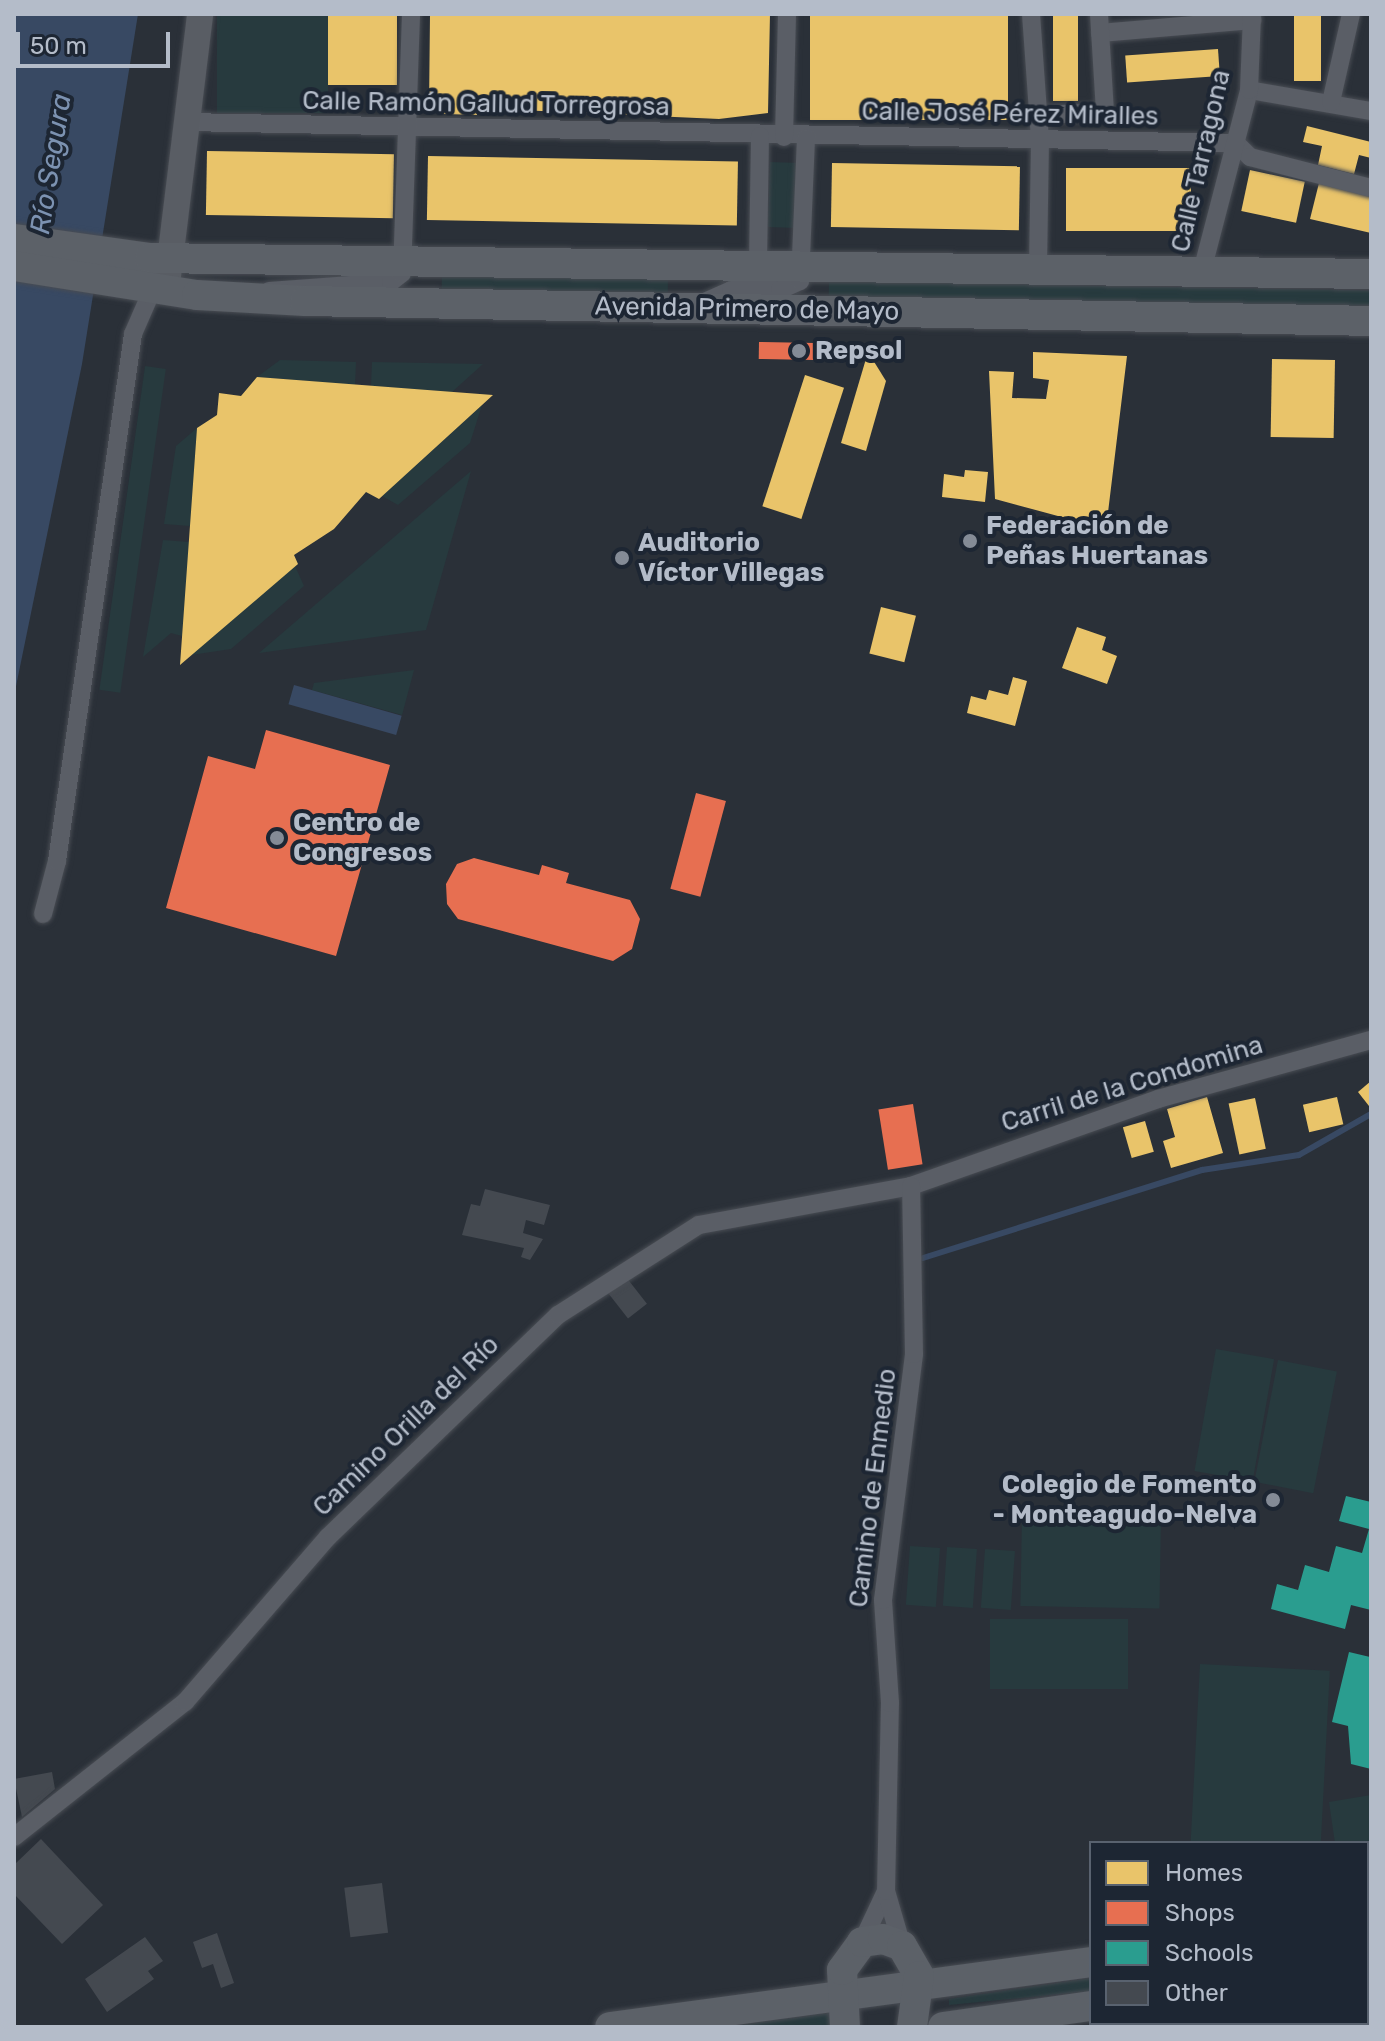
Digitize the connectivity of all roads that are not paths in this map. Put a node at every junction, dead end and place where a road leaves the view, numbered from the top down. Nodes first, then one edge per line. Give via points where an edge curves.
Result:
1 (200, 14) edge
2 (411, 14) edge
3 (787, 14) edge
4 (1031, 14) edge
5 (1351, 14) edge
6 (1252, 17) edge
7 (1100, 24) edge
8 (1249, 90) junction
9 (1331, 102) junction
10 (1371, 111) edge
11 (1039, 115) junction
12 (186, 122) junction
13 (409, 131) junction
14 (760, 136) junction
15 (784, 137) junction
16 (806, 138) junction
17 (1040, 140) junction
18 (1236, 143) junction
19 (1371, 188) edge
20 (14, 239) edge
21 (406, 257) junction
22 (167, 258) junction
23 (777, 263) junction
24 (14, 266) edge
25 (1038, 268) junction
26 (126, 269) junction
27 (1202, 271) junction
28 (1371, 274) edge
29 (167, 290) junction
30 (244, 298) junction
31 (693, 308) junction
32 (832, 311) junction
33 (1371, 321) edge
34 (43, 914) dead end
35 (1371, 1040) edge
36 (911, 1186) junction
37 (14, 1837) edge
38 (886, 1891) junction
39 (862, 1942) junction
40 (902, 1946) junction
41 (1089, 1962) edge
42 (920, 1987) junction
43 (1089, 2006) edge
44 (842, 2013) edge
45 (610, 2027) edge
46 (912, 2027) edge
47 (943, 2027) edge

1 - 12 main road
2 - 13 street
3 - 15 street
4 - 11 street
5 - 9 street
6 - 7 street
6 - 8 street, Calle Tarragona
7 - 11 street via 1105,112
8 - 9 street
8 - 18 street, Calle Tarragona
9 - 10 street
11 - 17 street
12 - 13 street, Calle Ramón Gallud Torregrosa
12 - 22 main road
13 - 14 street, Calle Ramón Gallud Torregrosa
13 - 21 street
14 - 15 street, Calle Ramón Gallud Torregrosa
14 - 23 street
15 - 16 street, Calle José Pérez Miralles
16 - 17 street, Calle José Pérez Miralles
16 - 23 street
17 - 18 street, Calle José Pérez Miralles
17 - 25 street
18 - 19 street via 1250,157
18 - 27 street, Calle Tarragona
20 - 26 main road
21 - 22 main road, Avenida Primero de Mayo
21 - 23 main road, Avenida Primero de Mayo
21 - 30 street via 391,282 301,284
22 - 26 main road, Avenida Primero de Mayo
22 - 29 main road
23 - 25 main road, Avenida Primero de Mayo
23 - 31 street
23 - 32 street
24 - 26 main road
25 - 27 main road, Avenida Primero de Mayo
26 - 29 main road, Avenida Primero de Mayo
27 - 28 main road, Avenida Primero de Mayo
29 - 30 main road, Avenida Primero de Mayo
29 - 34 street via 133,334 57,861
30 - 31 main road, Avenida Primero de Mayo
31 - 32 main road, Avenida Primero de Mayo
32 - 33 main road, Avenida Primero de Mayo
35 - 36 street, Carril de la Condomina via 1158,1099
36 - 37 street, Camino Orilla del Río via 699,1225 567,1308 328,1537 185,1702
36 - 38 street, Camino de Enmedio via 914,1354 883,1600 890,1703
38 - 39 street
38 - 40 street
39 - 40 main road
39 - 44 main road via 842,1970
40 - 42 main road
41 - 42 main road
42 - 44 main road
42 - 46 main road
43 - 47 main road
44 - 45 main road

